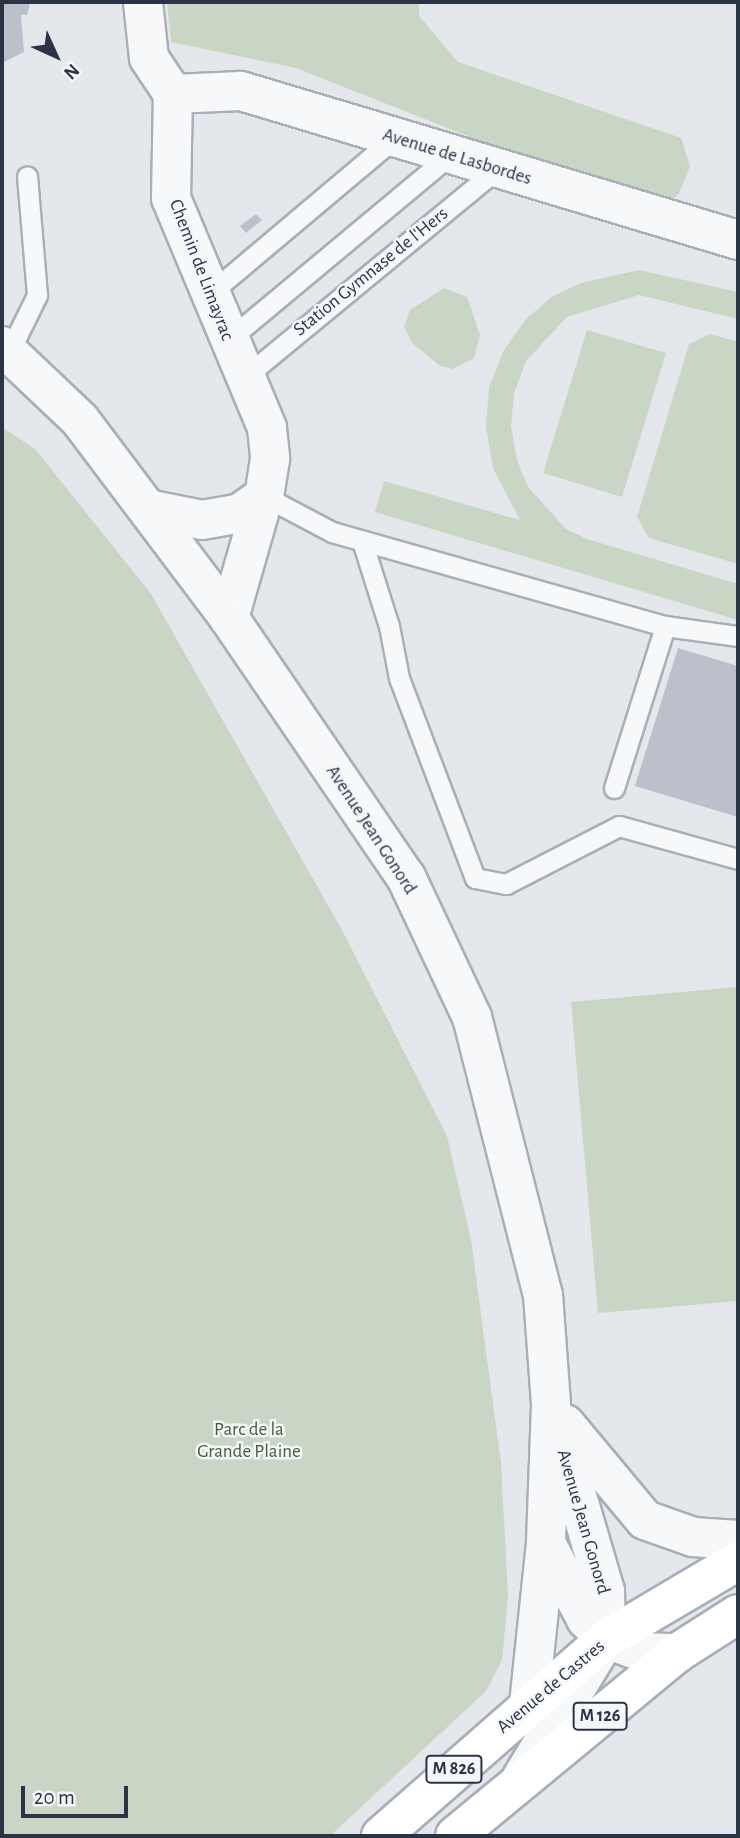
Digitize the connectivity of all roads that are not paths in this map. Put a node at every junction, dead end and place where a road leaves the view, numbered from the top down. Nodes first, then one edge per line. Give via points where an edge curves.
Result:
1 (143, 2) edge
2 (173, 94) junction
3 (394, 138) junction
4 (450, 155) junction
5 (497, 169) junction
6 (27, 176) dead end
7 (738, 240) edge
8 (209, 294) junction
9 (228, 340) junction
10 (5, 349) edge
11 (246, 376) junction
12 (264, 496) junction
13 (153, 510) junction
14 (362, 541) junction
15 (229, 618) junction
16 (665, 626) junction
17 (738, 636) edge
18 (614, 788) dead end
19 (738, 859) edge
20 (551, 1405) junction
21 (738, 1540) edge
22 (546, 1543) junction
23 (738, 1561) edge
24 (738, 1614) edge
25 (606, 1639) junction
26 (677, 1653) junction
27 (529, 1704) junction
28 (521, 1778) junction
29 (381, 1836) edge
30 (455, 1836) edge

1 - 2 street via 149,58
2 - 3 street, Avenue de Lasbordes via 240,91
2 - 8 street, Chemin de Limayrac via 171,198
3 - 4 street, Avenue de Lasbordes
3 - 8 lane
4 - 5 street, Avenue de Lasbordes
4 - 9 lane, Station Gymnase de l'Hers
5 - 7 street, Avenue de Lasbordes
5 - 11 lane, Station Gymnase de l'Hers
6 - 10 lane via 37,295
8 - 9 street, Chemin de Limayrac
9 - 11 street, Chemin de Limayrac
10 - 13 street, Avenue Jean Gonord via 80,420
11 - 12 street, Chemin de Limayrac via 267,428 270,459
12 - 13 street via 240,513 202,520
12 - 14 lane via 332,532
12 - 15 street, Chemin de Limayrac
13 - 15 street, Avenue Jean Gonord
14 - 16 lane
14 - 19 lane via 389,625 399,678 475,878 506,884 619,826
15 - 20 street, Avenue Jean Gonord via 406,877 472,1017 543,1296
16 - 17 lane
16 - 18 lane
20 - 21 street, Avenue Jean Gonord via 645,1520 693,1537
20 - 22 street, Avenue Jean Gonord
20 - 25 street, Avenue Jean Gonord via 604,1591
22 - 25 street, Avenue Jean Gonord via 586,1619
22 - 27 street, Avenue Jean Gonord
23 - 25 main road, Avenue de Castres / M 126
24 - 26 main road, M 126
25 - 26 street, Avenue Jean Gonord via 641,1652
25 - 27 main road, Avenue de Castres / M 126
25 - 28 street
26 - 28 main road, M 126
27 - 29 main road, Avenue de Castres / M 826
28 - 30 main road, M 826

